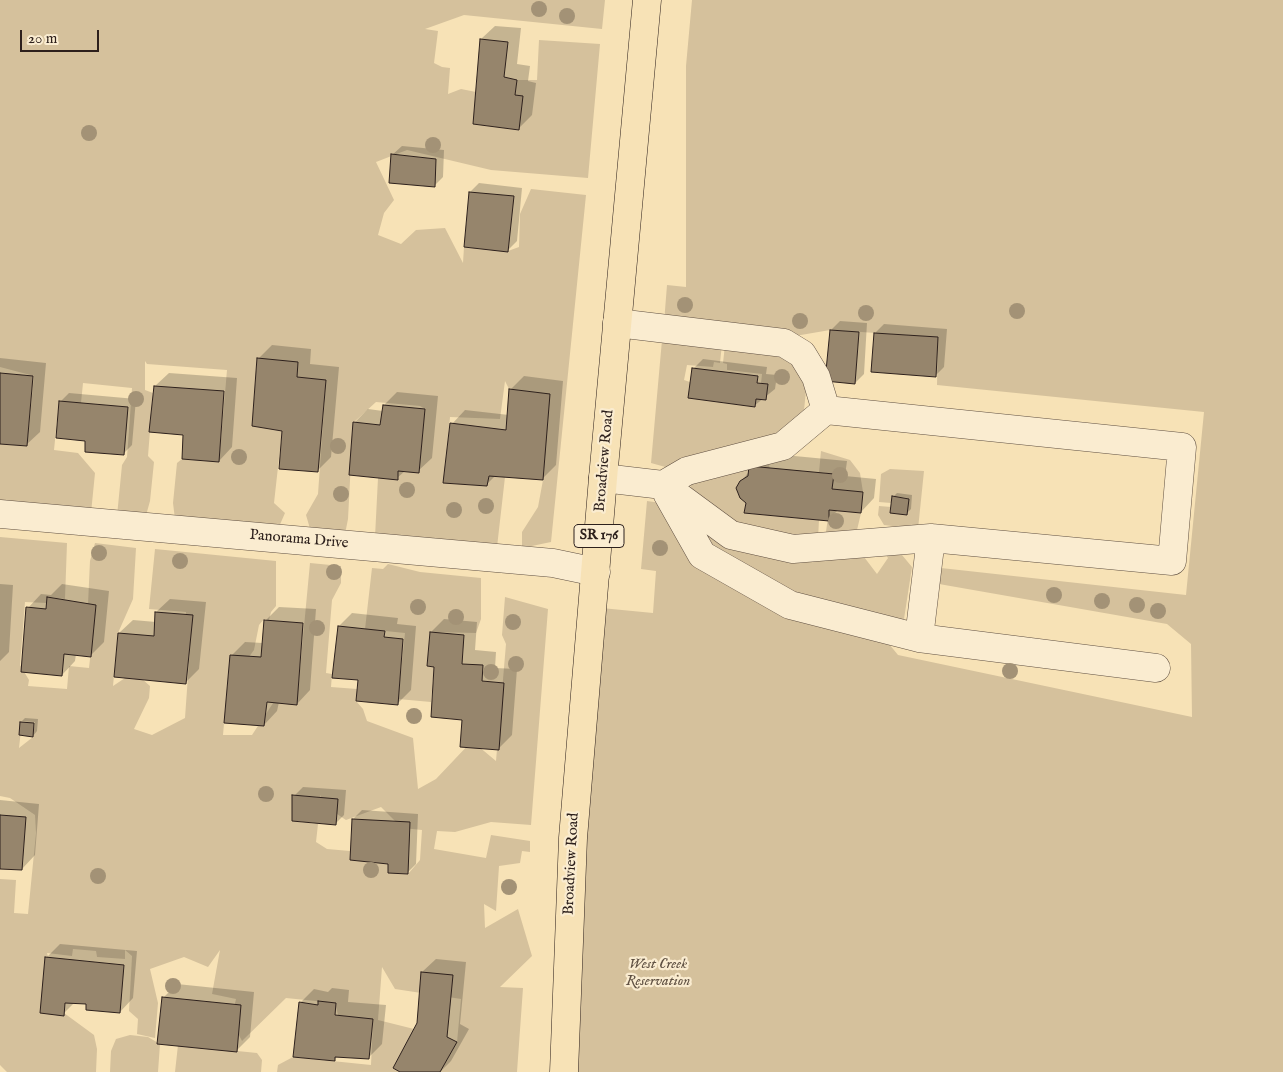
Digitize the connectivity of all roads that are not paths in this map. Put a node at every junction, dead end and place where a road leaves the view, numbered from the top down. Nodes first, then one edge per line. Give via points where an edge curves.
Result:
1 (647, 0) edge
2 (617, 323) junction
3 (826, 410) junction
4 (603, 478) junction
5 (663, 486) junction
6 (0, 514) edge
7 (931, 538) junction
8 (596, 572) junction
9 (919, 638) junction
10 (1156, 668) dead end
11 (564, 1072) edge

1 - 2 main road, Broadview Road / SR 176
2 - 3 street via 784,343 802,354 816,377
2 - 4 main road, Broadview Road / SR 176
3 - 5 street via 783,446 687,471
3 - 7 street via 1182,447 1172,561
4 - 5 street
4 - 8 main road, Broadview Road / SR 176
5 - 7 street via 731,535 793,549
5 - 9 street via 702,555 790,605
6 - 8 street, Panorama Drive via 553,563
7 - 9 street
8 - 11 main road, Broadview Road / SR 176 via 573,838
9 - 10 street

